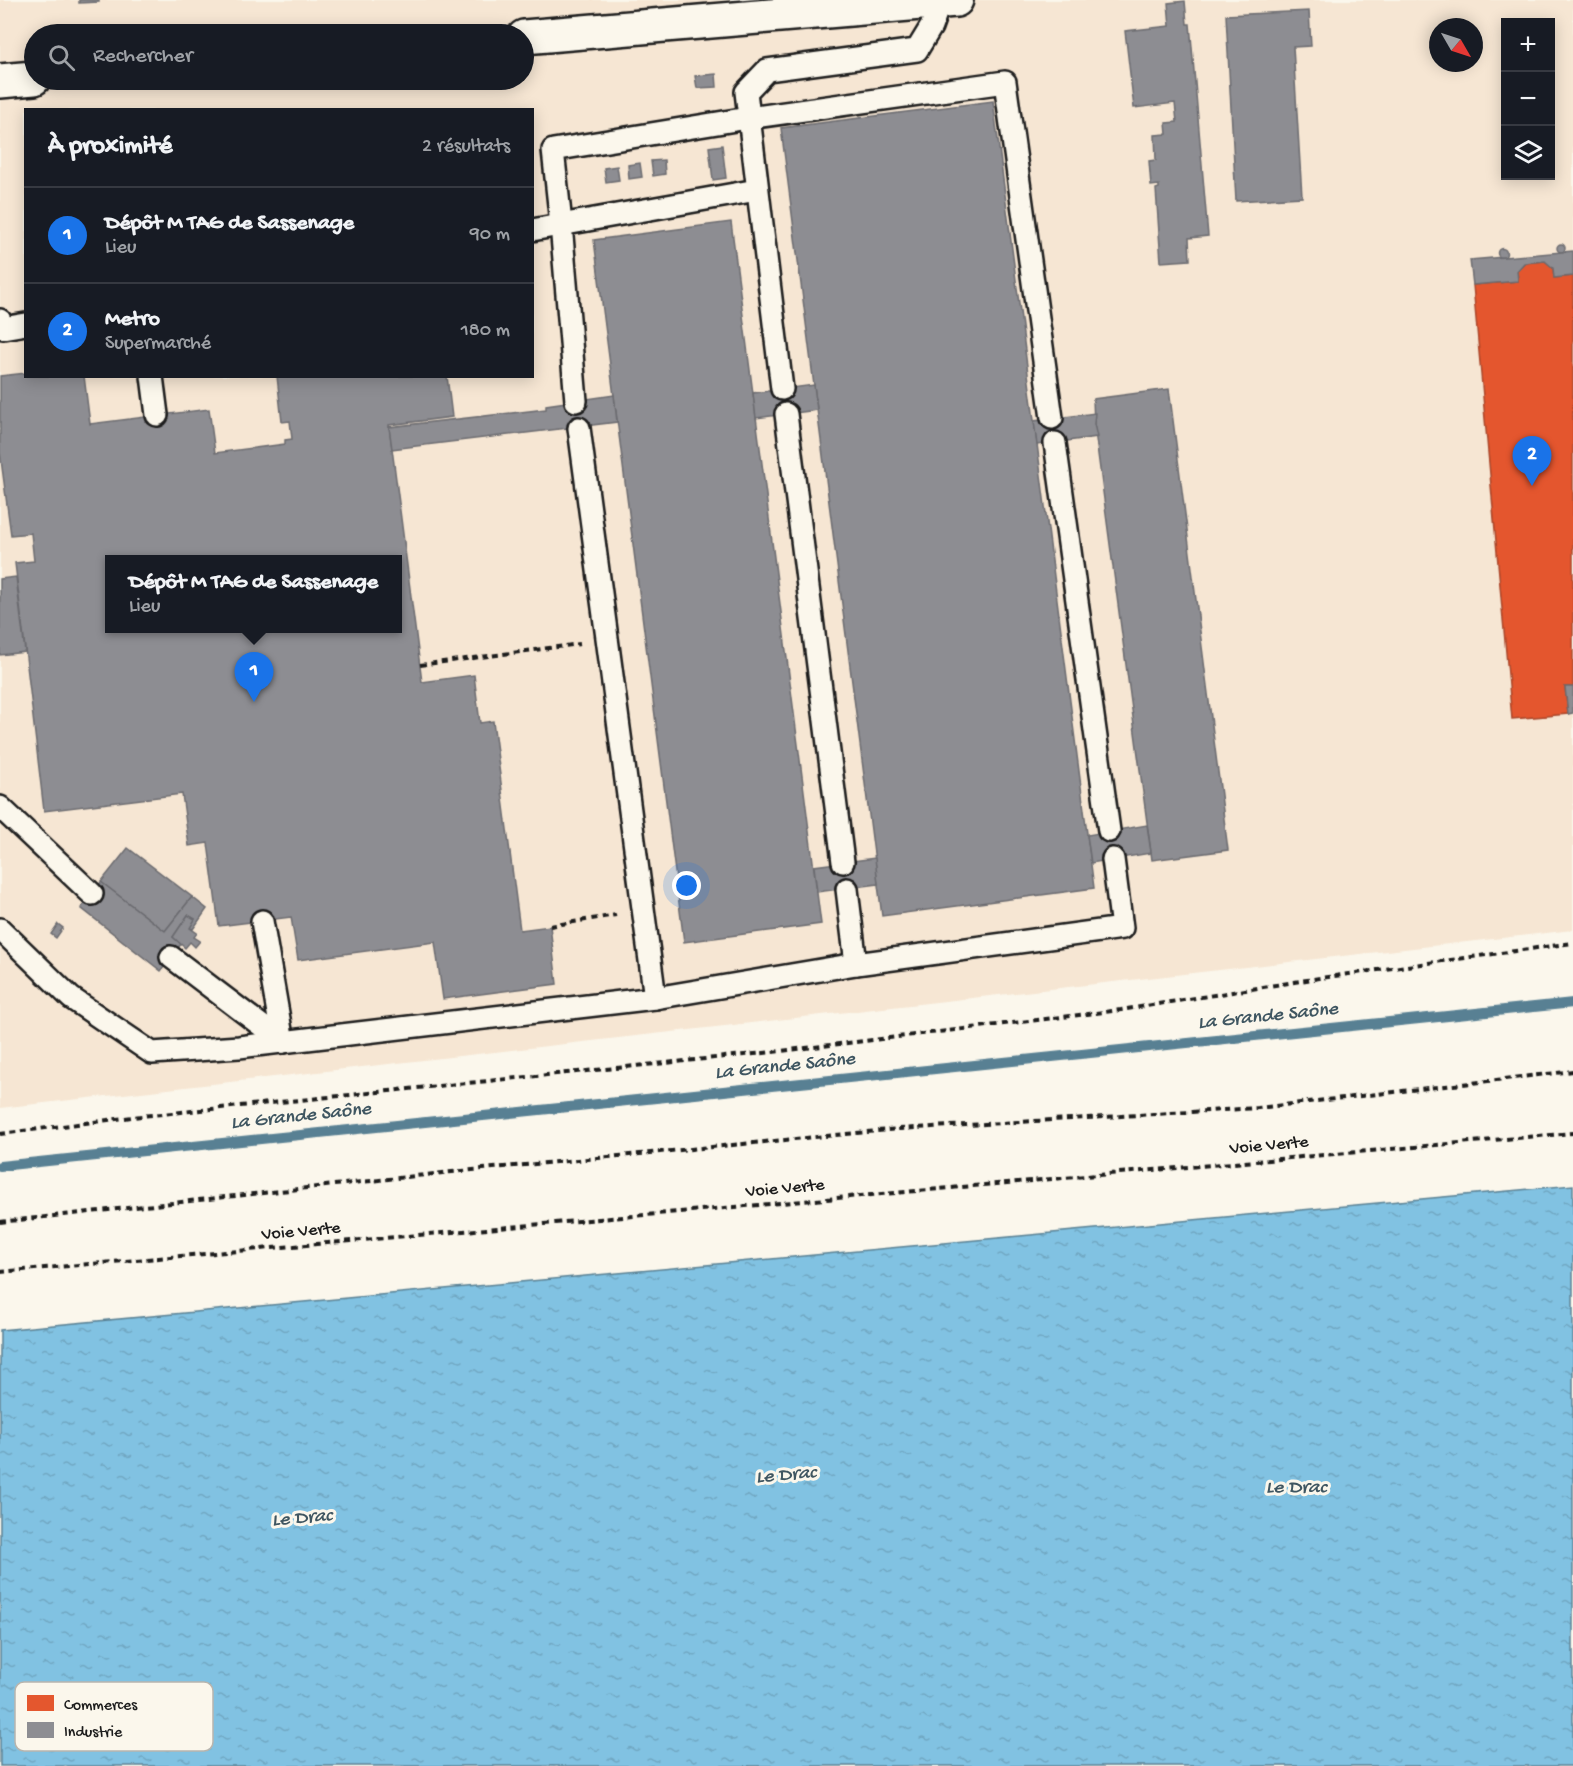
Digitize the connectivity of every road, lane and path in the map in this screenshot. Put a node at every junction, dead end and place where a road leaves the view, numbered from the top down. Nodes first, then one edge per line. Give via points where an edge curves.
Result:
1 (948, 1) edge
2 (534, 35) edge
3 (24, 79) edge
4 (0, 81) edge
5 (748, 118) junction
6 (757, 190) junction
7 (561, 224) junction
8 (534, 230) edge
9 (24, 324) edge
10 (1, 325) edge
11 (152, 378) edge
12 (783, 389) dead end
13 (576, 401) dead end
14 (786, 414) dead end
15 (157, 415) dead end
16 (1052, 418) dead end
17 (579, 428) dead end
18 (1055, 443) dead end
19 (608, 640) junction
20 (420, 664) dead end
21 (0, 807) edge
22 (1109, 831) dead end
23 (1113, 859) dead end
24 (843, 862) dead end
25 (847, 889) dead end
26 (92, 894) dead end
27 (262, 921) dead end
28 (0, 929) edge
29 (1573, 942) edge
30 (171, 957) dead end
31 (856, 964) junction
32 (655, 998) junction
33 (283, 1042) junction
34 (1573, 1071) edge
35 (1573, 1133) edge
36 (0, 1134) edge
37 (0, 1222) edge
38 (0, 1272) edge

1 - 2 street
1 - 5 lane via 917,50 767,69 746,92
3 - 4 street
5 - 6 lane
5 - 7 lane via 553,150
5 - 16 lane via 1005,82
6 - 7 lane
6 - 12 lane
7 - 8 lane
7 - 13 lane
9 - 10 lane
11 - 15 lane
14 - 24 lane
17 - 19 lane
18 - 22 lane
19 - 20 path
19 - 32 lane
21 - 26 lane
23 - 31 lane via 1122,928
25 - 31 lane
27 - 33 lane
28 - 33 lane via 71,999 152,1053
29 - 36 path via 1073,1016 764,1053
30 - 33 lane
31 - 32 lane
32 - 33 lane
34 - 37 path via 1258,1108 899,1129 452,1172
35 - 38 path, Voie Verte

